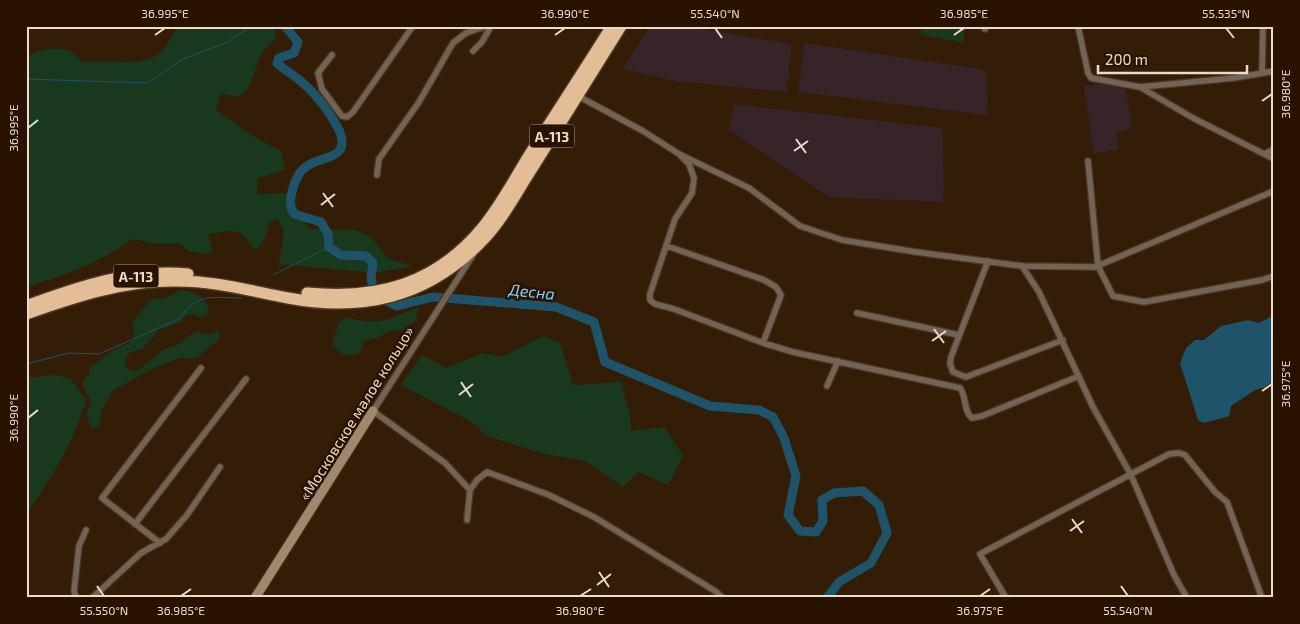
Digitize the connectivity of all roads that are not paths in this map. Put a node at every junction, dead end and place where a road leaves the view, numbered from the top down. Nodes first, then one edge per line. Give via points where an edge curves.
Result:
1 (413, 26) edge
2 (486, 26) edge
3 (491, 26) edge
4 (612, 26) edge
5 (621, 26) edge
6 (1078, 26) edge
7 (1263, 26) edge
8 (473, 51) dead end
9 (332, 56) dead end
10 (1274, 71) edge
11 (1262, 72) junction
12 (1140, 87) junction
13 (578, 96) junction
14 (1274, 149) edge
15 (679, 154) junction
16 (1265, 154) junction
17 (1274, 159) edge
18 (1088, 161) dead end
19 (377, 175) dead end
20 (1274, 191) edge
21 (480, 243) junction
22 (667, 246) junction
23 (988, 261) junction
24 (1022, 266) junction
25 (1098, 266) junction
26 (442, 270) junction
27 (1274, 276) edge
28 (333, 300) junction
29 (26, 306) edge
30 (857, 313) dead end
31 (26, 314) edge
32 (959, 335) junction
33 (1062, 340) junction
34 (763, 343) junction
35 (838, 361) junction
36 (201, 368) dead end
37 (1079, 376) junction
38 (246, 379) dead end
39 (827, 386) dead end
40 (373, 411) junction
41 (220, 467) dead end
42 (1131, 475) junction
43 (470, 490) junction
44 (467, 520) dead end
45 (135, 524) junction
46 (86, 530) dead end
47 (160, 543) junction
48 (76, 598) edge
49 (92, 598) edge
50 (255, 598) edge
51 (723, 598) edge
52 (1006, 598) edge
53 (1188, 598) edge
54 (1262, 598) edge

1 - 9 street via 347,117 342,116 322,89 318,73
2 - 19 street via 466,33 454,42 419,102 379,159
3 - 8 street
4 - 26 highway, А-113 via 490,218
5 - 13 highway, А-113
6 - 12 street via 1091,78
7 - 11 street
10 - 11 street
11 - 12 street via 1234,78
12 - 16 street
13 - 15 street
13 - 21 highway, А-113 via 497,223
14 - 16 street
15 - 22 street via 689,164 694,178 692,193 675,219
15 - 23 street via 749,188 800,226 842,240
16 - 17 street
18 - 25 street
20 - 25 street
21 - 26 highway, А-113
21 - 40 street, «Московское малое кольцо»
22 - 34 street via 776,287 781,295
22 - 34 street via 650,294 652,302
23 - 24 street
23 - 32 street
24 - 25 street
24 - 33 street via 1039,292
25 - 27 street via 1113,296 1144,302
26 - 28 highway, А-113 via 424,285 387,298 354,303
28 - 29 highway, А-113 via 172,272 119,277
28 - 31 highway, А-113 via 173,280 121,286
30 - 32 street
32 - 33 street via 950,364 955,374 966,377
33 - 37 street
34 - 35 street
35 - 37 street via 960,388 966,411 972,418
35 - 39 street
36 - 45 street via 102,498
37 - 42 street
38 - 45 street
40 - 43 street via 445,463
40 - 50 street, «Московское малое кольцо»
41 - 47 street via 187,515
42 - 52 street via 980,554
42 - 53 street via 1167,559
42 - 54 street via 1170,454 1185,455 1227,502
43 - 44 street
43 - 51 street via 487,472 549,494 625,535
45 - 47 street
46 - 48 street via 79,546
47 - 49 street via 141,553

